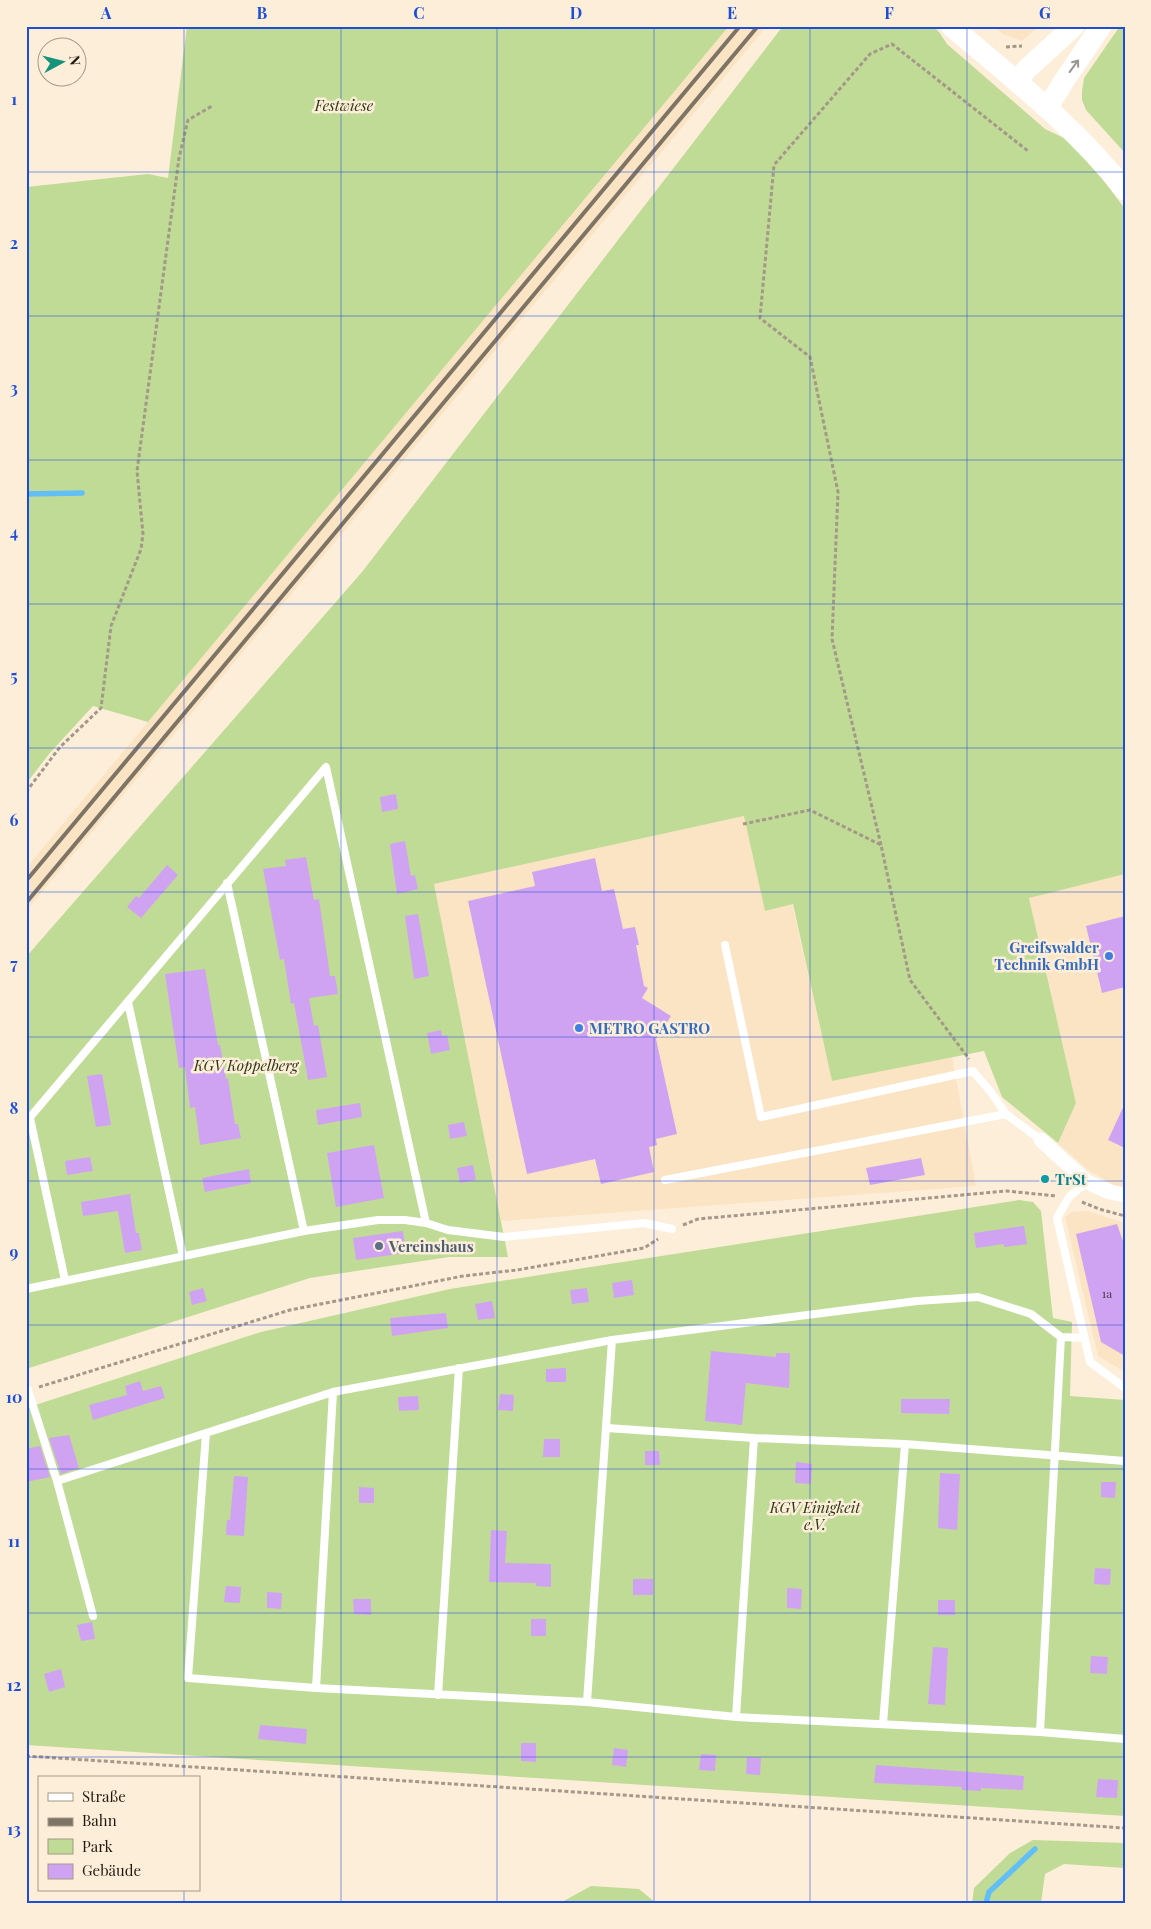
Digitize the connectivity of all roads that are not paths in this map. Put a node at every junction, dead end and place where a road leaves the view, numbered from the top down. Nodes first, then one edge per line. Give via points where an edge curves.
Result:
1 (951, 26) edge
2 (1074, 26) edge
3 (1101, 26) edge
4 (1017, 81) junction
5 (1048, 107) junction
6 (1125, 190) edge
7 (227, 883) junction
8 (725, 945) dead end
9 (128, 1002) junction
10 (1006, 1114) junction
11 (28, 1120) edge
12 (1041, 1140) joint
13 (665, 1180) dead end
14 (1088, 1182) junction
15 (1125, 1195) edge
16 (426, 1222) junction
17 (672, 1230) road end
18 (304, 1231) junction
19 (183, 1256) junction
20 (65, 1280) junction
21 (26, 1289) edge
22 (1061, 1337) junction
23 (1084, 1338) junction
24 (612, 1340) junction
25 (460, 1368) junction
26 (1125, 1388) edge
27 (28, 1390) road end
28 (333, 1392) junction
29 (607, 1428) junction
30 (206, 1433) junction
31 (754, 1438) junction
32 (905, 1444) junction
33 (1056, 1456) junction
34 (1125, 1462) edge
35 (57, 1481) junction
36 (93, 1616) dead end
37 (316, 1688) junction
38 (438, 1695) junction
39 (587, 1702) junction
40 (736, 1717) junction
41 (884, 1724) junction
42 (1040, 1732) junction
43 (1125, 1739) edge

1 - 4 main road
2 - 4 main road
5 -> 3 main road
4 - 5 main road
5 - 6 main road via 1084,142
7 - 9 lane
7 - 16 lane via 326,767
7 - 18 lane
8 - 10 lane via 760,1117 973,1071
9 - 11 lane
9 - 19 lane
10 - 12 lane
10 - 13 lane
11 - 20 lane
12 - 14 street
14 - 15 street
14 - 23 lane via 1069,1197 1057,1218
16 - 17 lane via 448,1230 504,1237 644,1224
16 - 18 lane via 378,1220
18 - 19 lane
19 - 20 lane
20 - 21 lane
22 - 23 lane
22 - 24 lane via 1031,1314 978,1298 917,1301
22 - 33 lane
23 - 26 lane via 1090,1362
24 - 25 lane
24 - 29 lane
25 - 28 lane
25 - 38 lane
27 - 35 lane
28 - 30 lane
28 - 37 lane
29 - 31 lane
29 - 39 lane
30 - 35 lane
30 - 37 lane via 188,1678
31 - 32 lane
31 - 40 lane
32 - 33 lane
32 - 41 lane
33 - 34 lane
33 - 42 lane
35 - 36 lane
37 - 38 lane
38 - 39 lane
39 - 40 lane
40 - 41 lane
41 - 42 lane
42 - 43 lane

